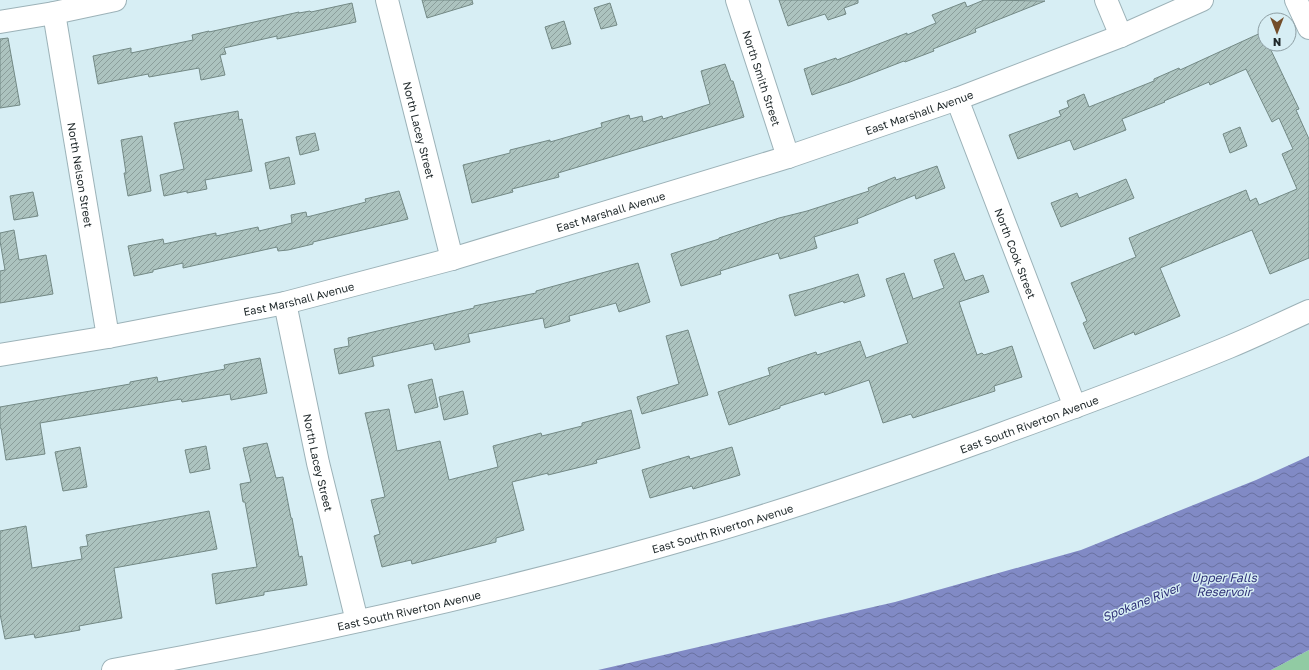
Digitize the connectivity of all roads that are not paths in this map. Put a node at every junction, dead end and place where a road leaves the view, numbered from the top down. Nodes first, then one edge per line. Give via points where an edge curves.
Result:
1 (114, 0) edge
2 (387, 0) edge
3 (737, 0) edge
4 (1106, 0) edge
5 (1202, 0) edge
6 (1296, 0) edge
7 (31, 9) edge
8 (54, 13) junction
9 (0, 22) edge
10 (1309, 28) edge
11 (1121, 36) junction
12 (957, 99) junction
13 (788, 157) junction
14 (452, 259) junction
15 (285, 304) junction
16 (1309, 311) edge
17 (108, 337) junction
18 (0, 355) edge
19 (1075, 407) junction
20 (357, 621) junction
21 (113, 670) edge

1 - 8 street
2 - 14 street, North Lacey Street
3 - 13 street, North Smith Street
4 - 11 street
5 - 11 street, East Marshall Avenue
6 - 10 street
7 - 8 street
7 - 9 street
8 - 17 street, North Nelson Street
11 - 12 street, East Marshall Avenue
12 - 13 street, East Marshall Avenue
12 - 19 street, North Cook Street
13 - 14 street, East Marshall Avenue
14 - 15 street, East Marshall Avenue
15 - 17 street, East Marshall Avenue
15 - 20 street, North Lacey Street via 318,463
16 - 19 street, East South Riverton Avenue via 1231,346
17 - 18 street, East Marshall Avenue
19 - 20 street, East South Riverton Avenue via 878,479 710,532 468,596
20 - 21 street, East South Riverton Avenue via 214,652

